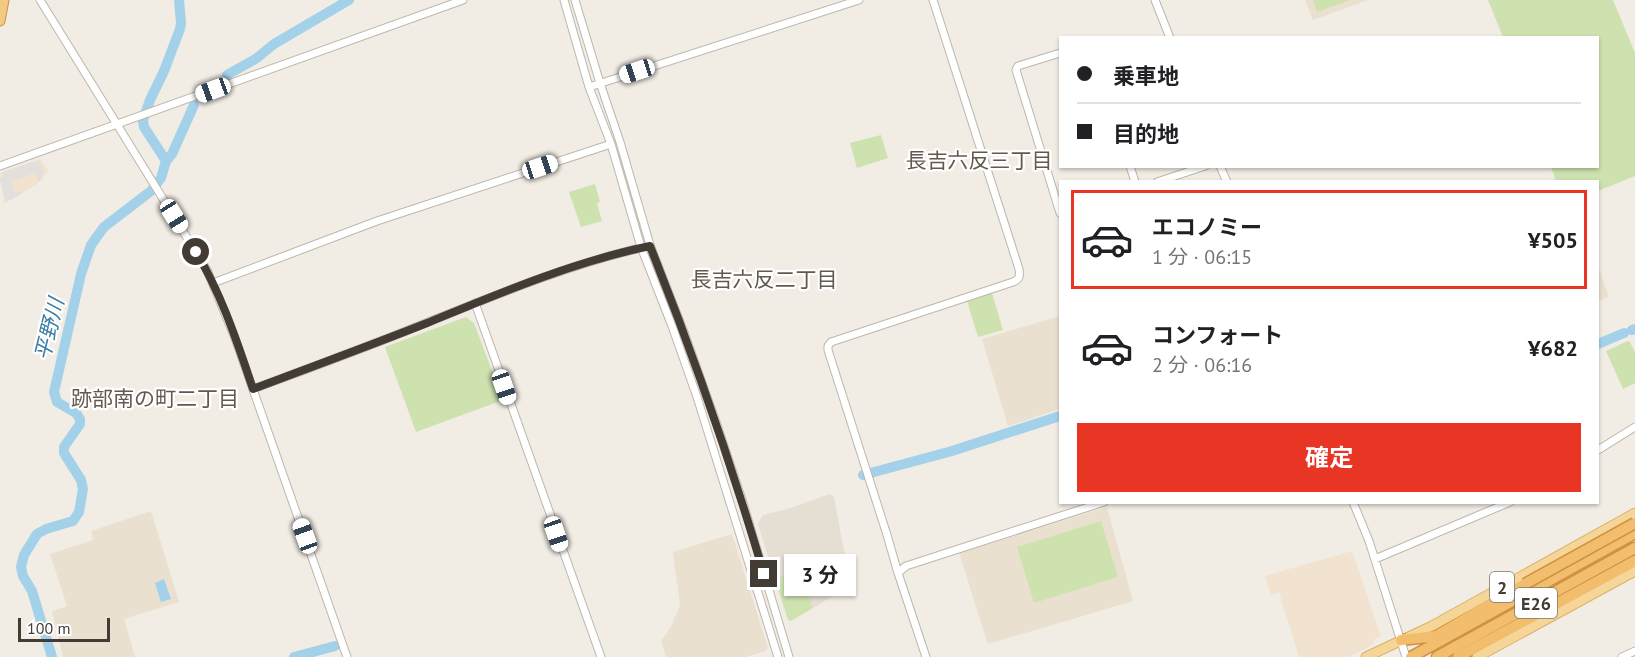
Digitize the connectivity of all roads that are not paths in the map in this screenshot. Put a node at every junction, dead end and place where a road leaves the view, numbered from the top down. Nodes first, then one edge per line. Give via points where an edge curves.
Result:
1 (4, 0) edge
2 (40, 0) edge
3 (464, 0) edge
4 (564, 0) edge
5 (575, 0) edge
6 (859, 0) edge
7 (933, 0) edge
8 (1155, 0) edge
9 (0, 21) edge
10 (1169, 36) edge
11 (1059, 53) edge
12 (600, 83) junction
13 (590, 87) junction
14 (117, 124) junction
15 (610, 144) junction
16 (0, 166) edge
17 (1198, 168) edge
18 (1163, 180) edge
19 (1059, 210) edge
20 (650, 246) junction
21 (641, 248) junction
22 (213, 283) junction
23 (475, 303) junction
24 (253, 389) junction
25 (1635, 427) edge
26 (1599, 449) edge
27 (1098, 504) edge
28 (1354, 504) edge
29 (1505, 504) edge
30 (1635, 513) edge
31 (1635, 522) edge
32 (1635, 533) edge
33 (1635, 548) edge
34 (1375, 559) junction
35 (1635, 561) edge
36 (1635, 571) edge
37 (898, 573) junction
38 (1401, 640) junction
39 (1635, 651) edge
40 (347, 657) edge
41 (601, 657) edge
42 (778, 657) edge
43 (789, 657) edge
44 (926, 657) edge
45 (1366, 657) edge
46 (1406, 657) edge
47 (1411, 657) edge
48 (1437, 657) edge
49 (1458, 657) edge
50 (1477, 657) edge
51 (1622, 657) edge

1 - 9 highway
2 - 14 street
3 - 14 street
4 - 13 street
5 - 12 street
6 - 12 street
7 - 37 street via 1020,277 828,346
8 - 10 street
11 - 19 street via 1018,66 1016,70
12 - 13 street
12 - 20 street
13 - 15 street
14 - 16 street
14 - 22 street
15 - 21 street
15 - 22 street via 377,221
17 - 18 street
20 - 21 street
20 - 43 street via 717,425
21 - 23 street via 556,273
21 - 42 street via 696,397
22 - 24 street
23 - 24 street
23 - 41 street
24 - 40 street
25 - 26 street
27 - 37 street via 906,566
28 - 34 street
29 - 34 street
30 - 38 main road, 2
31 - 38 highway, bridge via 1436,636
32 - 47 highway, E26
33 - 48 highway, E26
34 - 38 street
35 - 49 highway
36 - 50 main road
37 - 44 street
38 - 45 main road, 2
38 - 46 street
39 - 51 street

